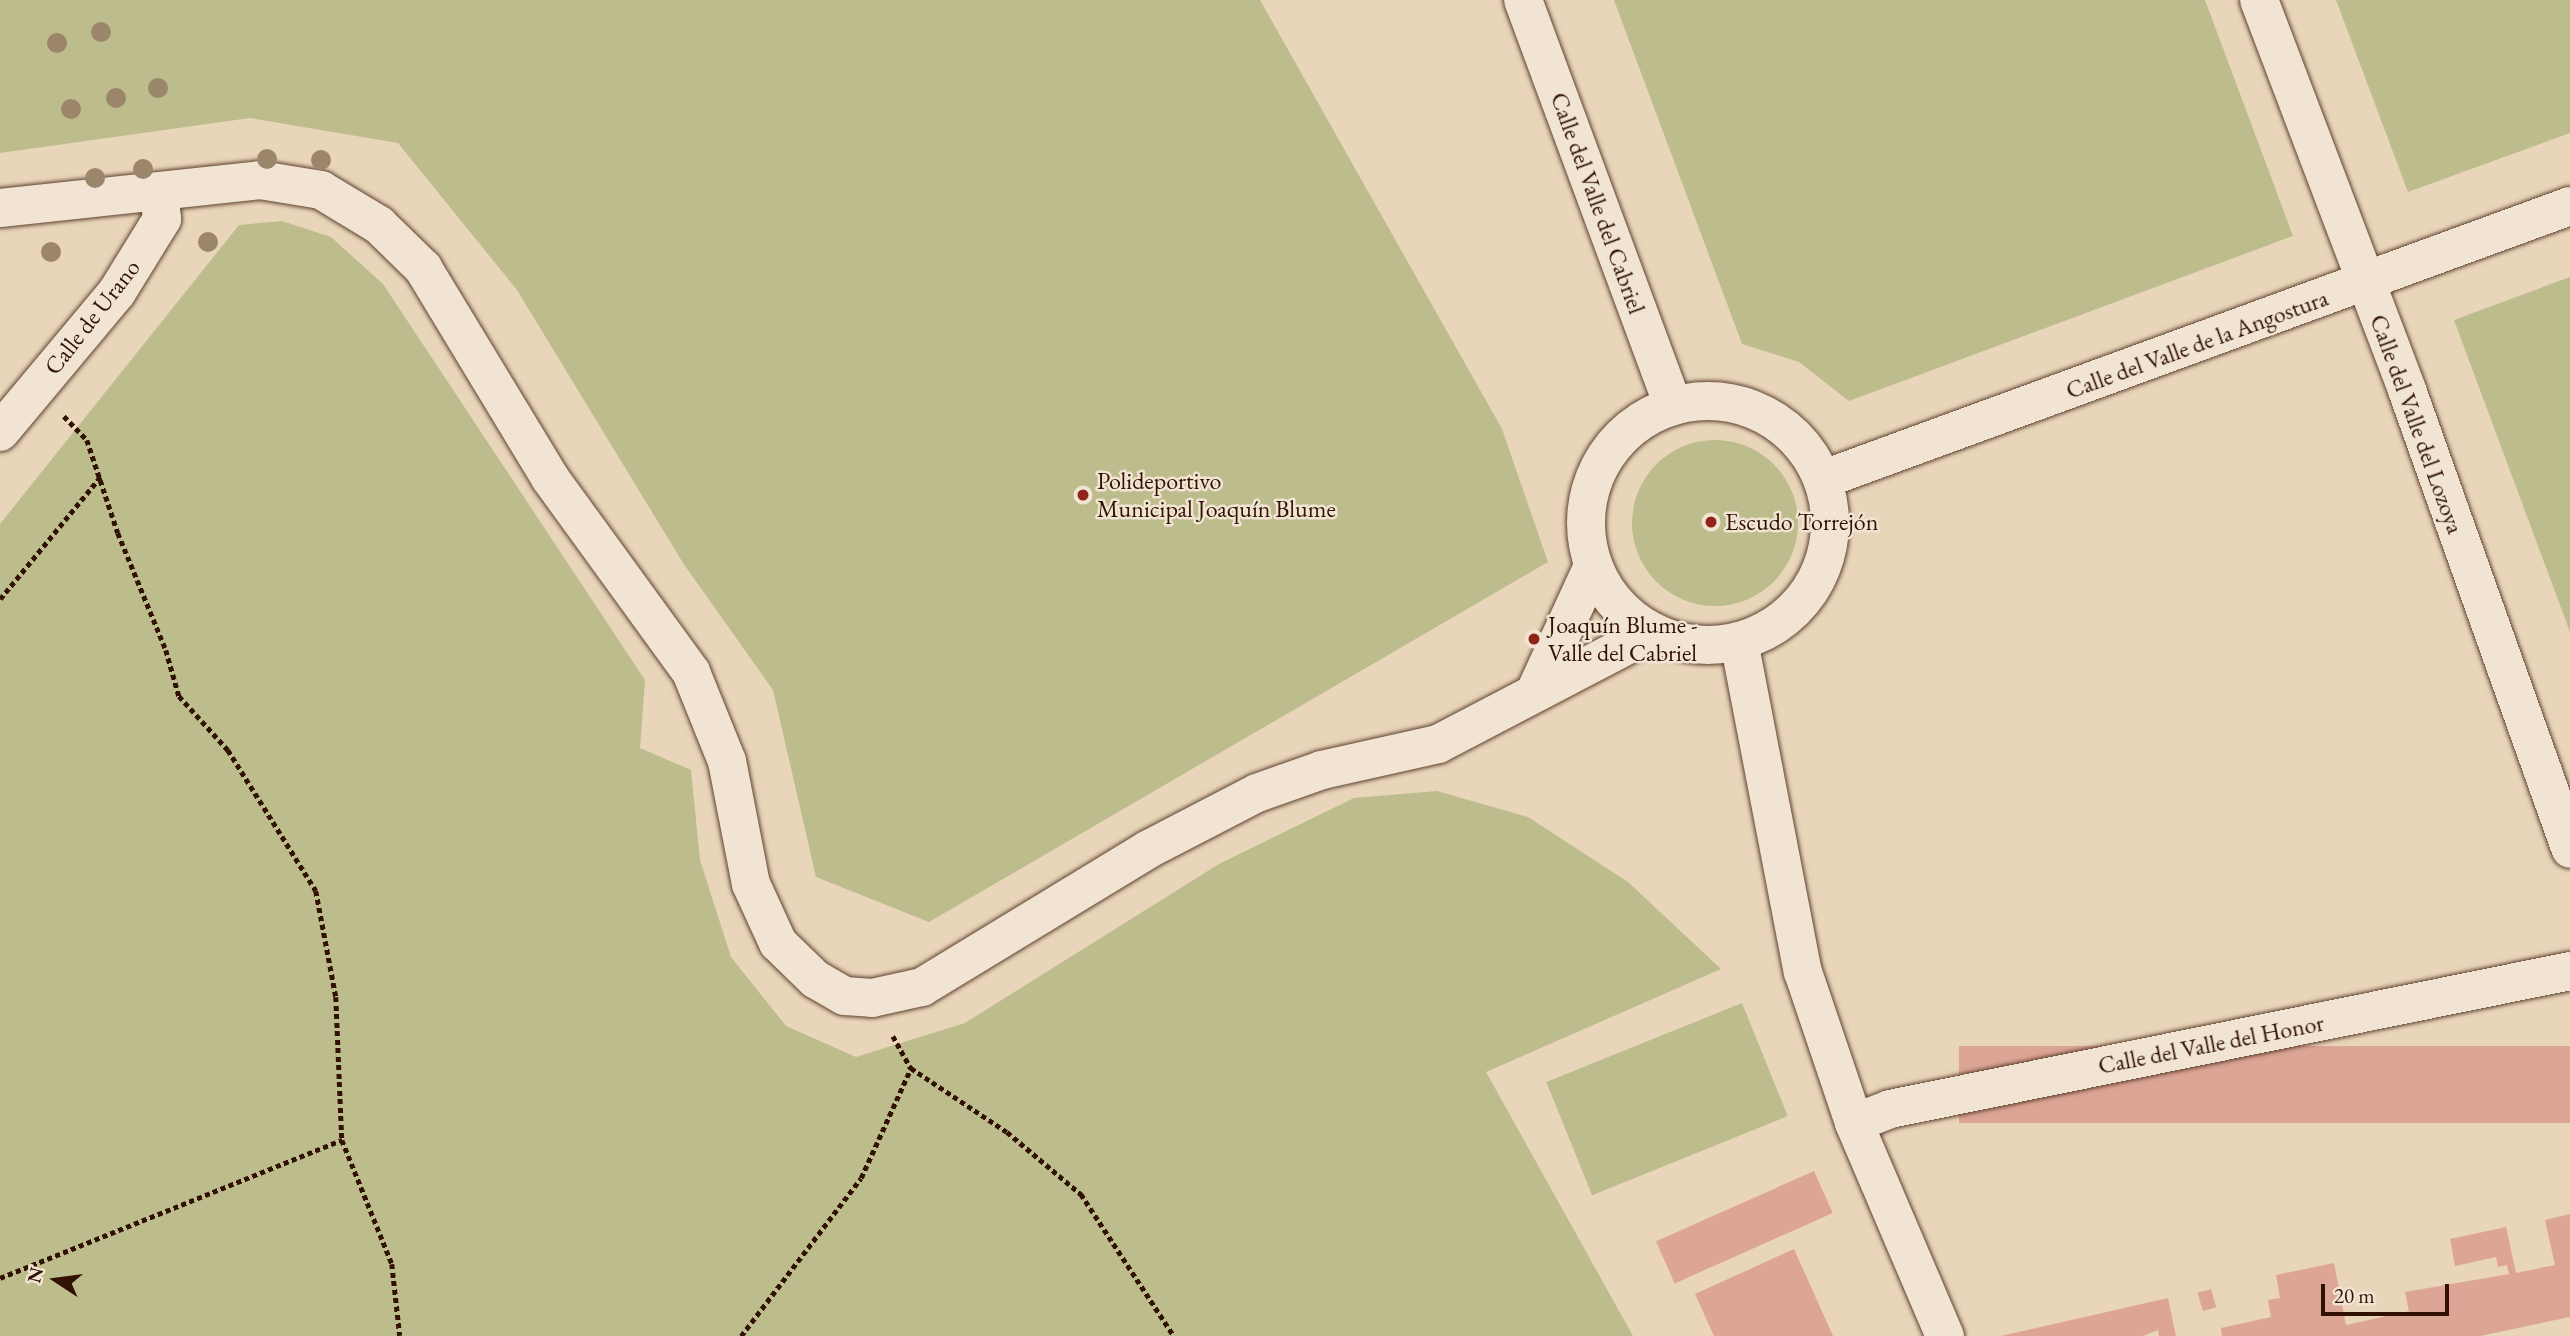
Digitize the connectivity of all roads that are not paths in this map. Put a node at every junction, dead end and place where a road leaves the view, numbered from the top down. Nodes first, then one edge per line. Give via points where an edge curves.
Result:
1 (1523, 0) edge
2 (2259, 0) edge
3 (159, 192) junction
4 (2570, 206) edge
5 (0, 208) edge
6 (2365, 283) junction
7 (1673, 406) junction
8 (0, 432) edge
9 (1824, 479) junction
10 (1593, 566) junction
11 (1651, 632) junction
12 (1739, 641) junction
13 (1535, 692) junction
14 (2570, 849) edge
15 (2570, 971) edge
16 (1854, 1123) junction
17 (1945, 1336) edge

1 - 7 street, Calle del Valle del Cabriel
2 - 6 street, Calle del Valle del Lozoya
3 - 5 street
3 - 8 street, Calle de Urano via 162,219 117,292
3 - 13 street via 260,180 321,190 379,225 424,268 550,478 691,672 727,761 751,884 778,943 815,979 845,996 872,998 922,987 1147,850 1257,793 1322,770 1438,744
4 - 6 street, Calle del Valle de la Angostura
6 - 9 street, Calle del Valle de la Angostura
6 - 14 street, Calle del Valle del Lozoya
7 - 9 street via 1713,399 1759,410 1798,438
7 - 10 street via 1625,432 1596,471 1585,518
9 - 12 street via 1831,522 1823,566 1800,604 1765,631
10 - 11 street via 1616,604
10 - 13 street
11 - 12 street via 1686,643
11 - 13 street
12 - 16 street via 1803,972
15 - 16 street, Calle del Valle del Honor via 1890,1109
16 - 17 street

